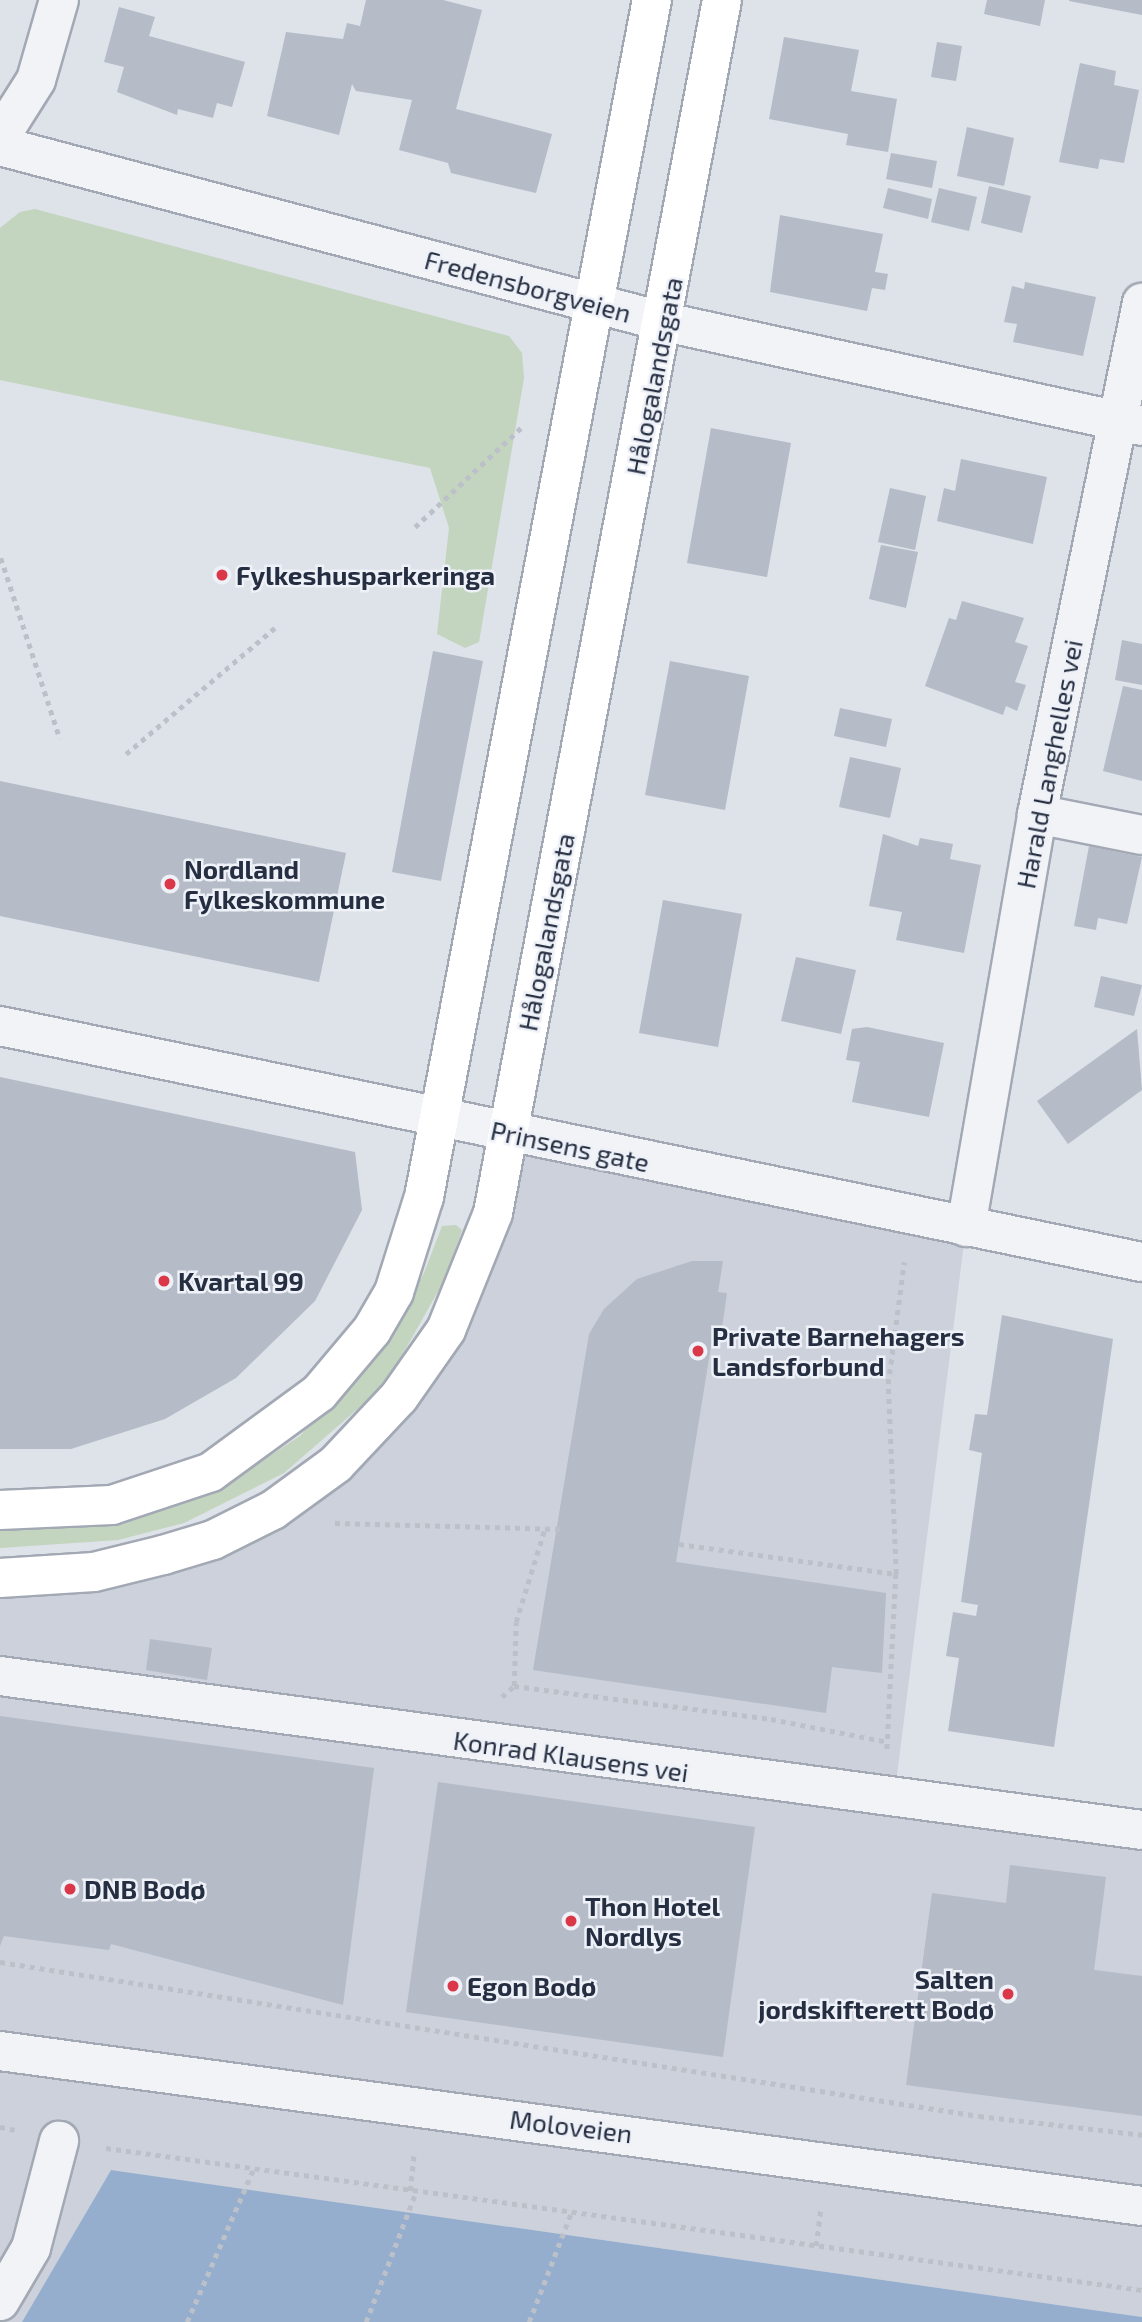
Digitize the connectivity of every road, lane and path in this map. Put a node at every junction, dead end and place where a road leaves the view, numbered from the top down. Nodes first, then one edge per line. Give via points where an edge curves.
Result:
1 (59, 0) edge
2 (652, 0) edge
3 (722, 0) edge
4 (0, 137) edge
5 (0, 146) edge
6 (592, 303) junction
7 (1142, 303) edge
8 (665, 322) junction
9 (528, 421) dead end
10 (1130, 423) edge
11 (415, 527) dead end
12 (1, 558) edge
13 (278, 625) dead end
14 (60, 739) dead end
15 (126, 754) dead end
16 (1037, 814) junction
17 (1142, 835) edge
18 (0, 1026) edge
19 (438, 1118) junction
20 (506, 1133) junction
21 (966, 1227) junction
22 (904, 1261) dead end
23 (1142, 1262) edge
24 (0, 1510) edge
25 (330, 1522) dead end
26 (545, 1528) junction
27 (561, 1530) dead end
28 (679, 1544) dead end
29 (896, 1574) junction
30 (0, 1578) edge
31 (0, 1676) edge
32 (514, 1685) junction
33 (496, 1702) dead end
34 (888, 1742) junction
35 (886, 1799) junction
36 (1142, 1830) edge
37 (0, 1962) edge
38 (0, 2051) edge
39 (1142, 2135) edge
40 (416, 2139) dead end
41 (59, 2141) joint
42 (253, 2170) junction
43 (413, 2192) junction
44 (823, 2197) dead end
45 (1142, 2206) edge
46 (571, 2213) junction
47 (816, 2246) junction
48 (1142, 2290) edge
49 (0, 2301) edge
50 (187, 2322) edge
51 (366, 2322) edge
52 (529, 2322) edge

1 - 4 street via 36,80
2 - 6 street
3 - 8 street, Hålogalandsgata
5 - 6 street, Fredensborgveien
6 - 8 street, Fredensborgveien
6 - 19 street
7 - 10 street, Harald Langhelles vei
8 - 10 street, Fredensborgveien
8 - 20 street, Hålogalandsgata
9 - 11 path
10 - 16 street, Harald Langhelles vei
12 - 14 path
13 - 15 path
16 - 17 street
16 - 21 street, Harald Langhelles vei
18 - 19 street, Prinsens gate
19 - 20 street, Prinsens gate
19 - 24 street via 424,1197 394,1292 372,1330 319,1393 211,1472 155,1495 112,1505
20 - 21 street, Prinsens gate
20 - 30 street, Hålogalandsgata via 493,1213 446,1330 399,1397 336,1464 273,1510 213,1540 94,1572
21 - 23 street, Prinsens gate
22 - 29 path via 888,1384
25 - 26 path
26 - 27 path
26 - 32 path via 516,1622
28 - 29 path
29 - 34 path
31 - 35 street, Konrad Klausens vei
32 - 33 path
32 - 34 path via 772,1719
34 - 35 path
35 - 36 street, Konrad Klausens vei
37 - 39 path via 967,2114
38 - 45 street, Moloveien
40 - 43 path
41 - 42 path
41 - 49 street via 31,2248
42 - 43 path
42 - 50 path
43 - 46 path
43 - 51 path
44 - 47 path
46 - 47 path
46 - 52 path
47 - 48 path

